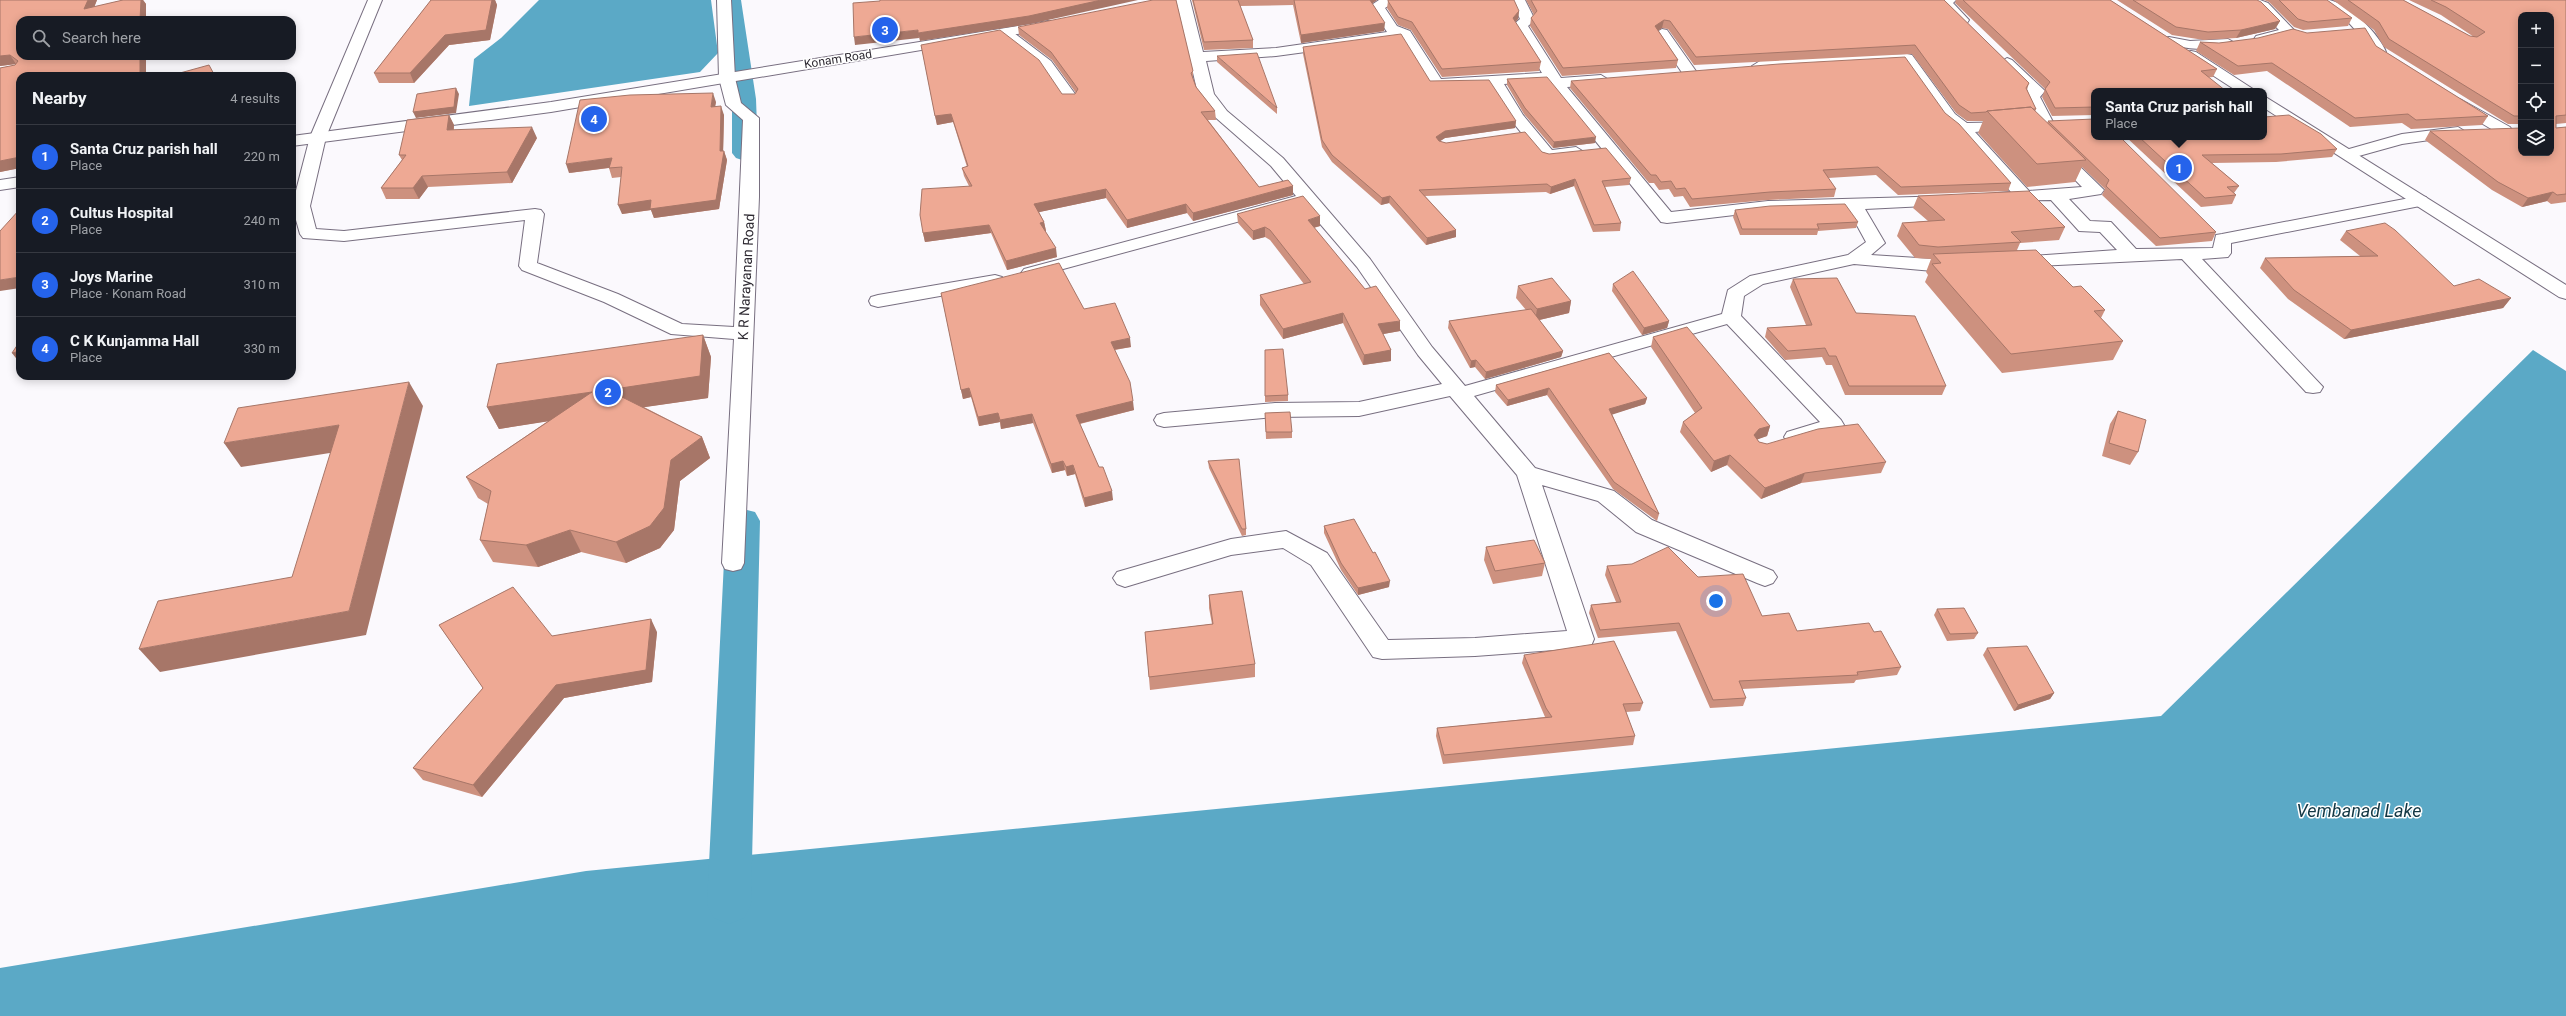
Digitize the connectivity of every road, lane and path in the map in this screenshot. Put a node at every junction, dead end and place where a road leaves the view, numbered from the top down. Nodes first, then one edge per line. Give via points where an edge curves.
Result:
1 (375, 0) edge
2 (724, 0) edge
3 (1183, 0) edge
4 (1391, 0) edge
5 (1518, 0) edge
6 (1949, 0) edge
7 (2248, 0) edge
8 (2320, 0) edge
9 (1060, 23) edge
10 (1970, 28) edge
11 (2288, 31) junction
12 (2362, 31) junction
13 (1005, 33) junction
14 (1662, 33) edge
15 (2156, 33) edge
16 (2344, 33) edge
17 (1405, 34) junction
18 (2302, 36) edge
19 (2169, 41) junction
20 (1997, 54) edge
21 (1198, 58) junction
22 (2389, 58) edge
23 (1745, 68) edge
24 (1706, 72) edge
25 (1690, 74) junction
26 (1671, 75) edge
27 (728, 77) junction
28 (1554, 79) junction
29 (1617, 79) edge
30 (1494, 80) junction
31 (2243, 88) edge
32 (2444, 94) edge
33 (1070, 98) edge
34 (2267, 105) edge
35 (1963, 128) junction
36 (2043, 128) junction
37 (2504, 130) junction
38 (2518, 130) edge
39 (318, 137) junction
40 (296, 140) edge
41 (1609, 148) junction
42 (2348, 154) junction
43 (16, 183) edge
44 (0, 185) edge
45 (2056, 195) junction
46 (2024, 196) junction
47 (1308, 198) junction
48 (1986, 198) edge
49 (1963, 199) edge
50 (2420, 201) junction
51 (1871, 203) junction
52 (2187, 254) junction
53 (2131, 255) junction
54 (1854, 259) junction
55 (1996, 263) edge
56 (1973, 264) edge
57 (2566, 293) edge
58 (878, 302) dead end
59 (1731, 317) junction
60 (744, 334) junction
61 (2313, 387) dead end
62 (1457, 391) junction
63 (1164, 420) dead end
64 (1777, 442) edge
65 (1527, 473) junction
66 (733, 563) dead end
67 (1765, 577) dead end
68 (1125, 578) dead end

1 - 39 street
2 - 27 street, K R Narayanan Road
3 - 21 street
4 - 17 street via 1377,6 1392,29
5 - 28 street via 1528,20 1520,25
6 - 10 street via 1943,1
7 - 11 street via 2262,6
8 - 12 street via 2354,20
9 - 13 street, Konam Road
11 - 18 street
11 - 19 street via 2271,38 2244,42 2190,45
12 - 16 street
12 - 22 street via 2376,44 2377,50
13 - 27 street, Konam Road
13 - 33 street via 1046,64
14 - 25 street
15 - 19 street
17 - 21 street via 1341,41 1236,58
17 - 30 street via 1436,84
19 - 31 street
20 - 36 street via 2037,91 2032,96
21 - 47 street via 1206,94 1221,114 1278,162
23 - 35 street via 1827,60 1907,58 1950,117
24 - 25 street
25 - 26 street
27 - 39 street, Konam Road via 551,107
27 - 60 street, K R Narayanan Road via 734,105 751,118
28 - 29 street
28 - 30 street
28 - 41 street
30 - 41 street via 1522,133 1548,155
32 - 37 street
34 - 42 street
35 - 36 street
35 - 46 street
36 - 45 street via 2095,190
37 - 38 street
37 - 42 street via 2427,133 2397,138
39 - 40 street, Konam Road
39 - 60 street via 301,206 309,234 344,236 535,214 528,266 611,298 678,330
41 - 51 street via 1667,218 1768,206
42 - 50 street
43 - 44 street
45 - 46 street
45 - 53 street via 2085,227 2105,226
46 - 48 street
47 - 58 street via 1060,265 981,284
47 - 62 street via 1364,263 1425,351
49 - 51 street
50 - 52 street via 2216,233 2222,253
50 - 57 street
51 - 54 street via 1854,204 1876,242
52 - 53 street
52 - 61 street
53 - 55 street
54 - 56 street via 1933,266
54 - 59 street via 1757,280 1735,294
59 - 62 street
59 - 64 street via 1834,425
60 - 66 street, K R Narayanan Road
62 - 63 street via 1359,409 1275,410
62 - 65 street
65 - 67 street via 1606,496 1644,526
65 - 68 street via 1582,639 1475,647 1382,650 1320,559 1286,539 1231,547

